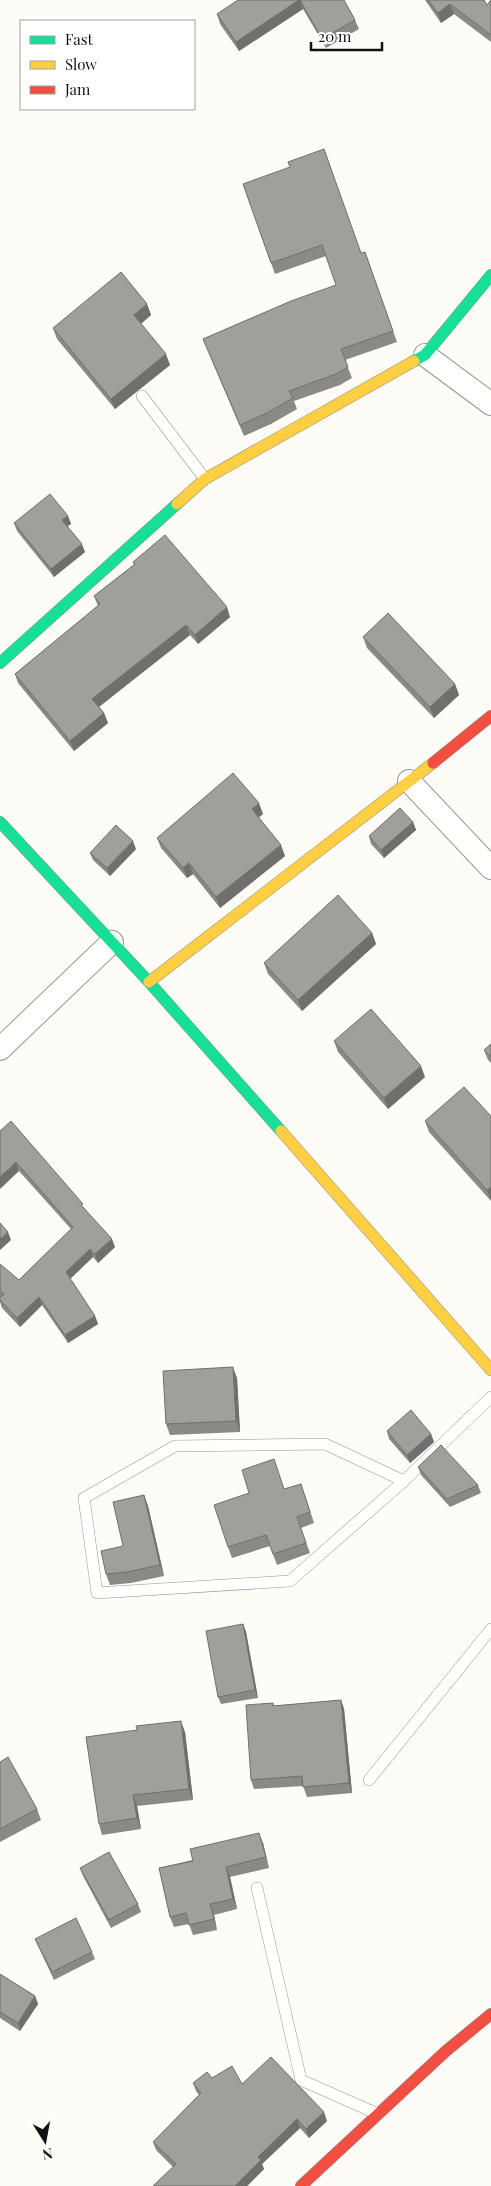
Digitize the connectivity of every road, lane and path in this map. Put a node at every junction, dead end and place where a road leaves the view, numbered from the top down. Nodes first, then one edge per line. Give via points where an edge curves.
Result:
1 (491, 275) edge
2 (425, 355) junction
3 (142, 396) dead end
4 (491, 404) edge
5 (205, 479) junction
6 (0, 663) edge
7 (491, 716) edge
8 (409, 781) junction
9 (0, 822) edge
10 (491, 868) edge
11 (112, 942) junction
12 (149, 982) junction
13 (0, 1049) edge
14 (491, 1370) edge
15 (491, 1397) edge
16 (404, 1481) junction
17 (491, 1629) edge
18 (369, 1780) dead end
19 (257, 1888) dead end
20 (491, 2014) edge
21 (378, 2114) junction
22 (309, 2183) edge

1 - 2 street
2 - 4 street
2 - 5 street
3 - 5 lane
5 - 6 street
7 - 8 street
8 - 10 street
8 - 12 street
9 - 11 street
11 - 12 street
11 - 13 street
12 - 14 street
15 - 16 lane
16 - 16 lane via 290,1581 97,1594 84,1498 175,1446 325,1444
17 - 18 lane
19 - 21 lane via 301,2080
20 - 21 street
21 - 22 street

